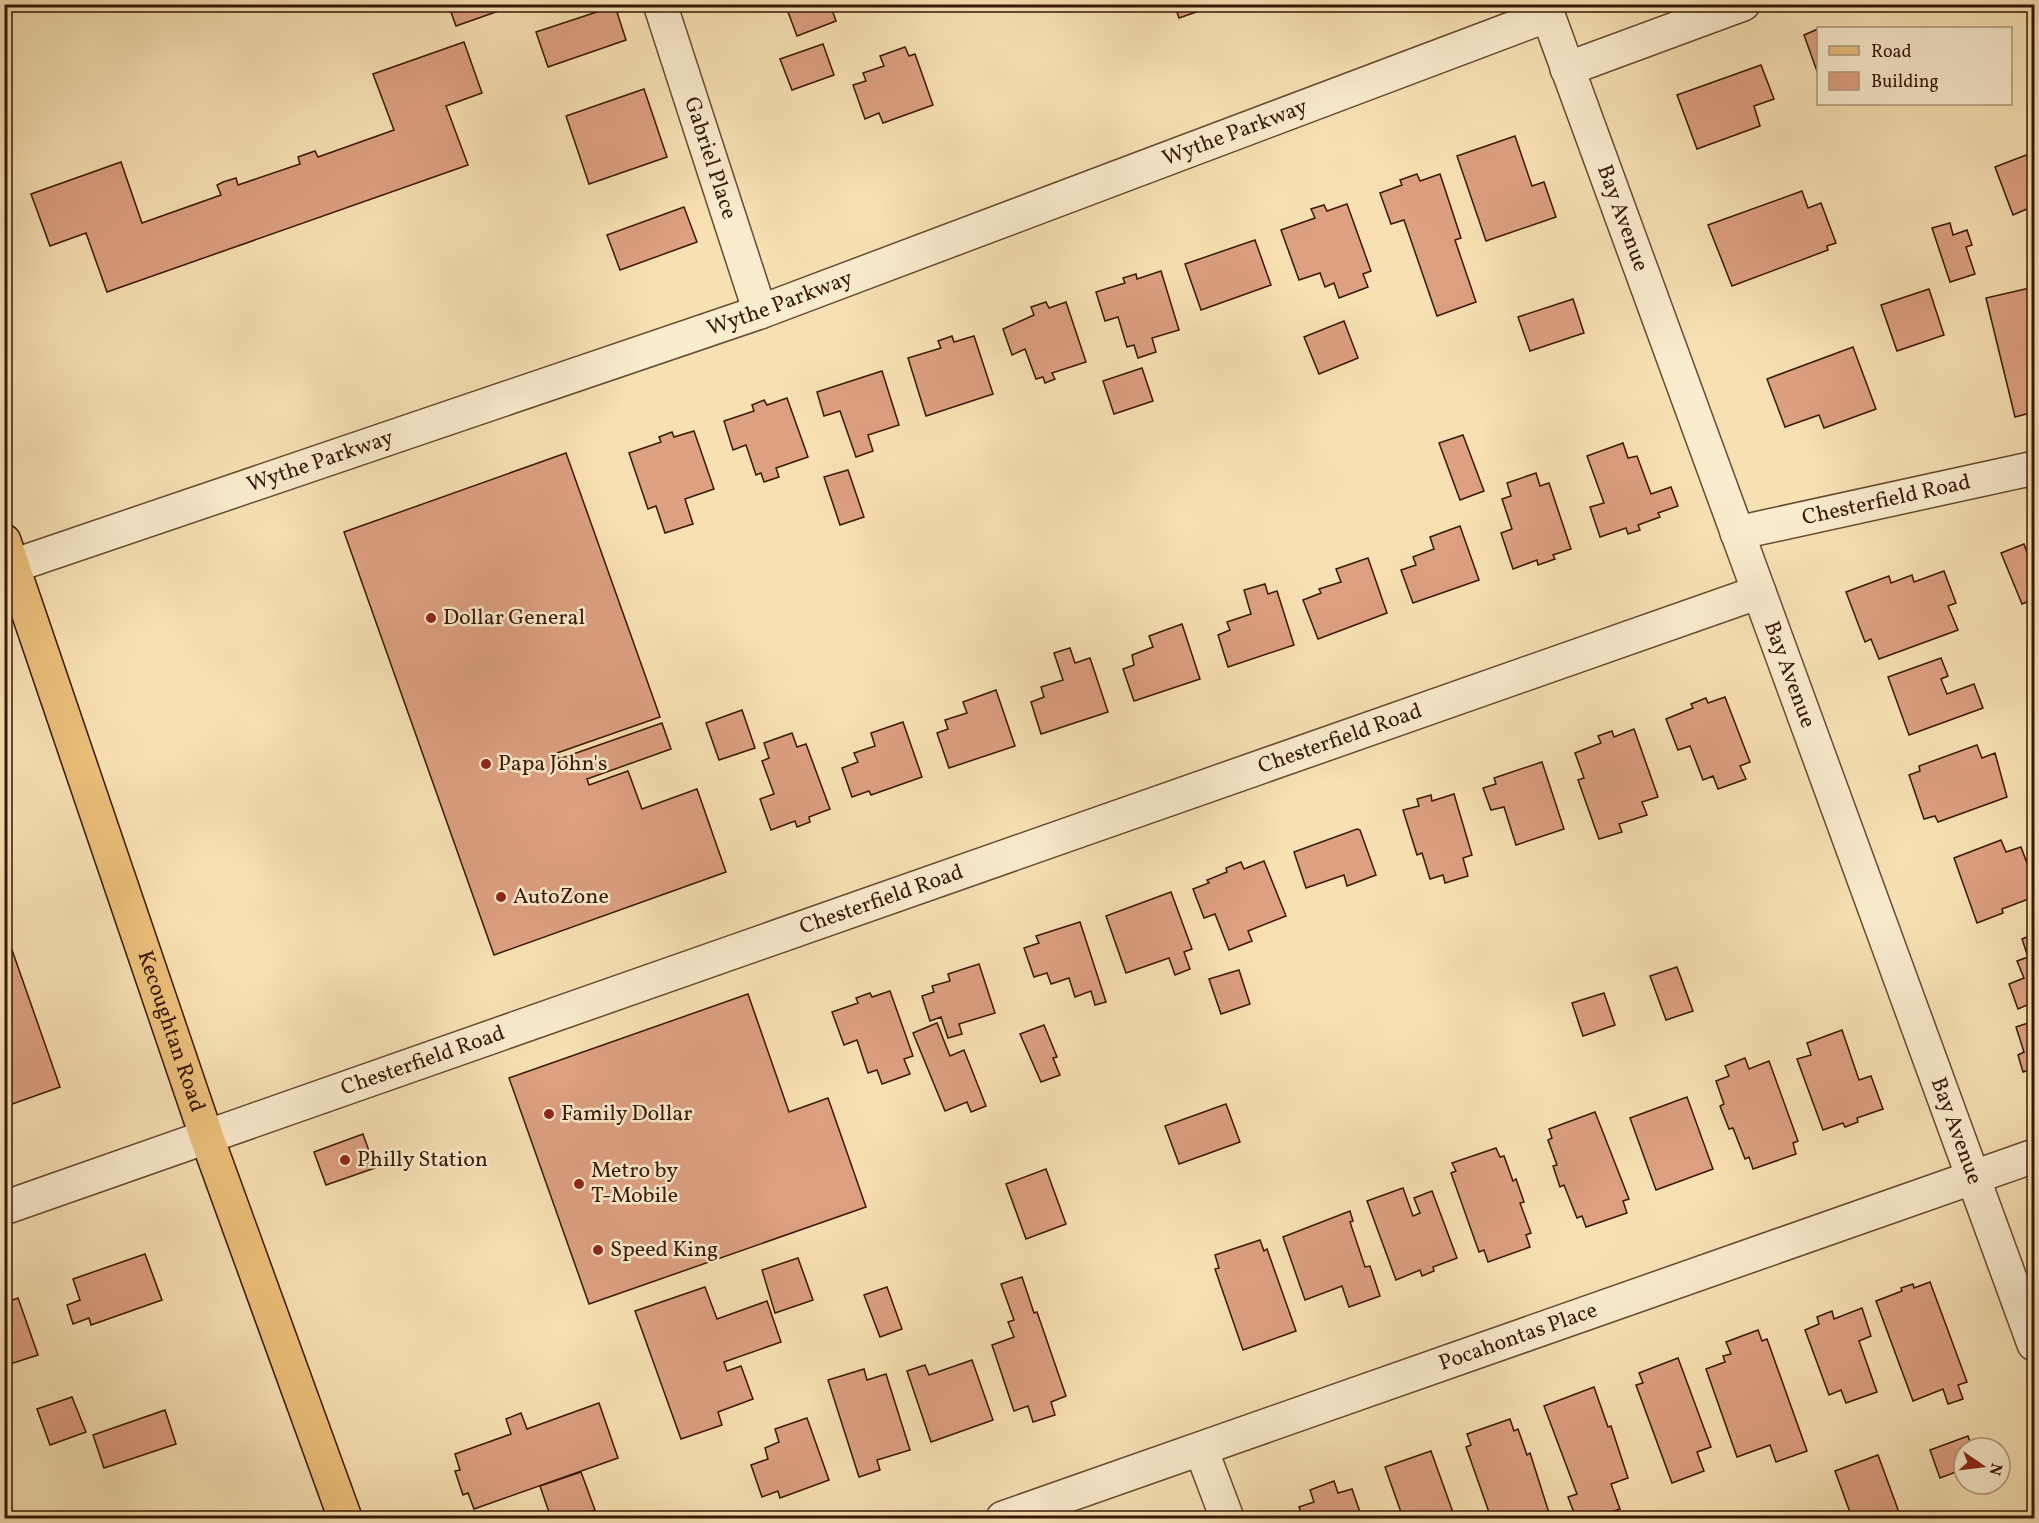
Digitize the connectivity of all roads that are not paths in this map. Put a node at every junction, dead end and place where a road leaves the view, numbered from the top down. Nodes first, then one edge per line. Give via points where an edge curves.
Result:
1 (660, 4) edge
2 (1743, 4) edge
3 (1546, 10) edge
4 (1567, 69) junction
5 (760, 312) junction
6 (2034, 468) edge
7 (1737, 533) junction
8 (8, 558) edge
9 (1759, 592) junction
10 (207, 1137) junction
11 (2034, 1156) edge
12 (1974, 1178) junction
13 (4, 1208) edge
14 (2034, 1344) edge
15 (1201, 1449) junction
16 (345, 1518) edge
17 (1003, 1518) edge
18 (1227, 1518) edge

1 - 5 street, Gabriel Place
2 - 4 street
3 - 4 street, Bay Avenue
3 - 5 street, Wythe Parkway
4 - 7 street, Bay Avenue
5 - 8 street, Wythe Parkway
6 - 7 street, Chesterfield Road
7 - 9 street, Bay Avenue
8 - 10 main road, Kecoughtan Road
9 - 10 street, Chesterfield Road
9 - 12 street, Bay Avenue
10 - 13 street, Chesterfield Road
10 - 16 main road, Kecoughtan Road
11 - 12 street, Pocahontas Place
12 - 14 street, Bay Avenue
12 - 15 street, Pocahontas Place
15 - 17 street, Pocahontas Place
15 - 18 street

